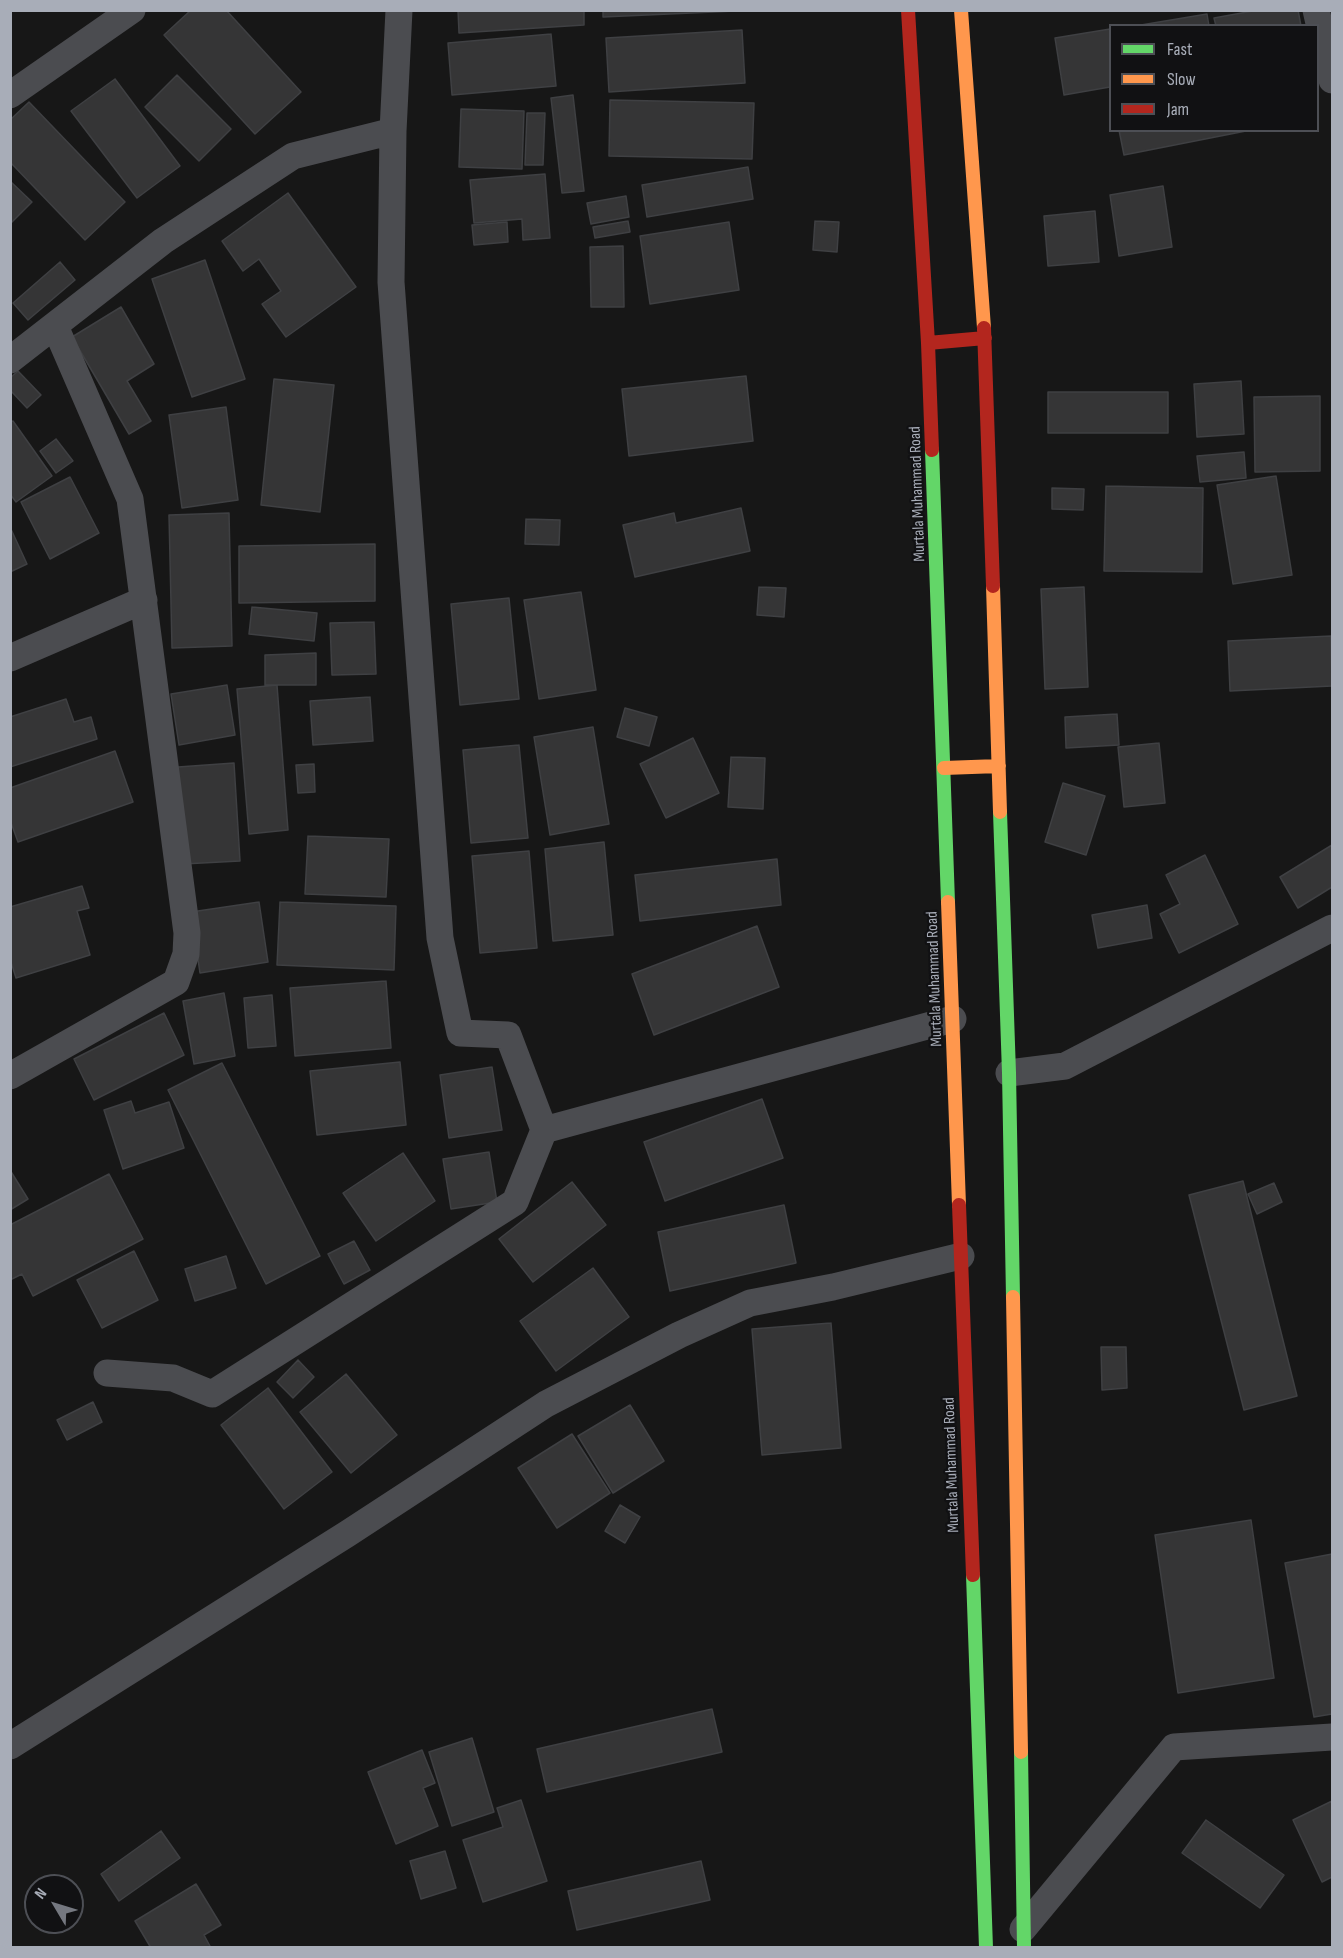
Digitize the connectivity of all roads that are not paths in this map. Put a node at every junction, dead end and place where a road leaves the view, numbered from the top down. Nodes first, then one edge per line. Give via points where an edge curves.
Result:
1 (132, 10) edge
2 (399, 10) edge
3 (908, 10) edge
4 (961, 10) edge
5 (1316, 10) edge
6 (1332, 80) edge
7 (10, 95) edge
8 (393, 131) junction
9 (55, 326) junction
10 (985, 338) junction
11 (928, 343) junction
12 (10, 360) edge
13 (144, 600) junction
14 (10, 658) edge
15 (999, 766) junction
16 (944, 768) junction
17 (1332, 928) edge
18 (953, 1019) junction
19 (1009, 1073) junction
20 (10, 1076) edge
21 (544, 1130) junction
22 (961, 1256) junction
23 (107, 1373) dead end
24 (1332, 1737) edge
25 (10, 1746) edge
26 (1024, 1938) edge
27 (986, 1947) edge

1 - 7 street
2 - 8 street
3 - 11 highway, Murtala Muhammad Road
4 - 10 highway
5 - 6 street
8 - 9 street via 293,156 164,241
8 - 21 street via 392,282 440,938 460,1033 508,1035
9 - 12 street
9 - 13 street via 130,500
10 - 11 highway
10 - 15 highway
11 - 16 highway, Murtala Muhammad Road
13 - 14 street
13 - 20 street via 187,933 186,954 176,982
15 - 16 highway
15 - 19 highway
16 - 18 highway, Murtala Muhammad Road
17 - 19 street via 1065,1066
18 - 21 street
18 - 22 highway, Murtala Muhammad Road
19 - 26 highway
21 - 23 street via 515,1202 212,1394 173,1378
22 - 25 street via 750,1303 648,1351 546,1404
22 - 27 highway, Murtala Muhammad Road
24 - 26 street via 1174,1747

